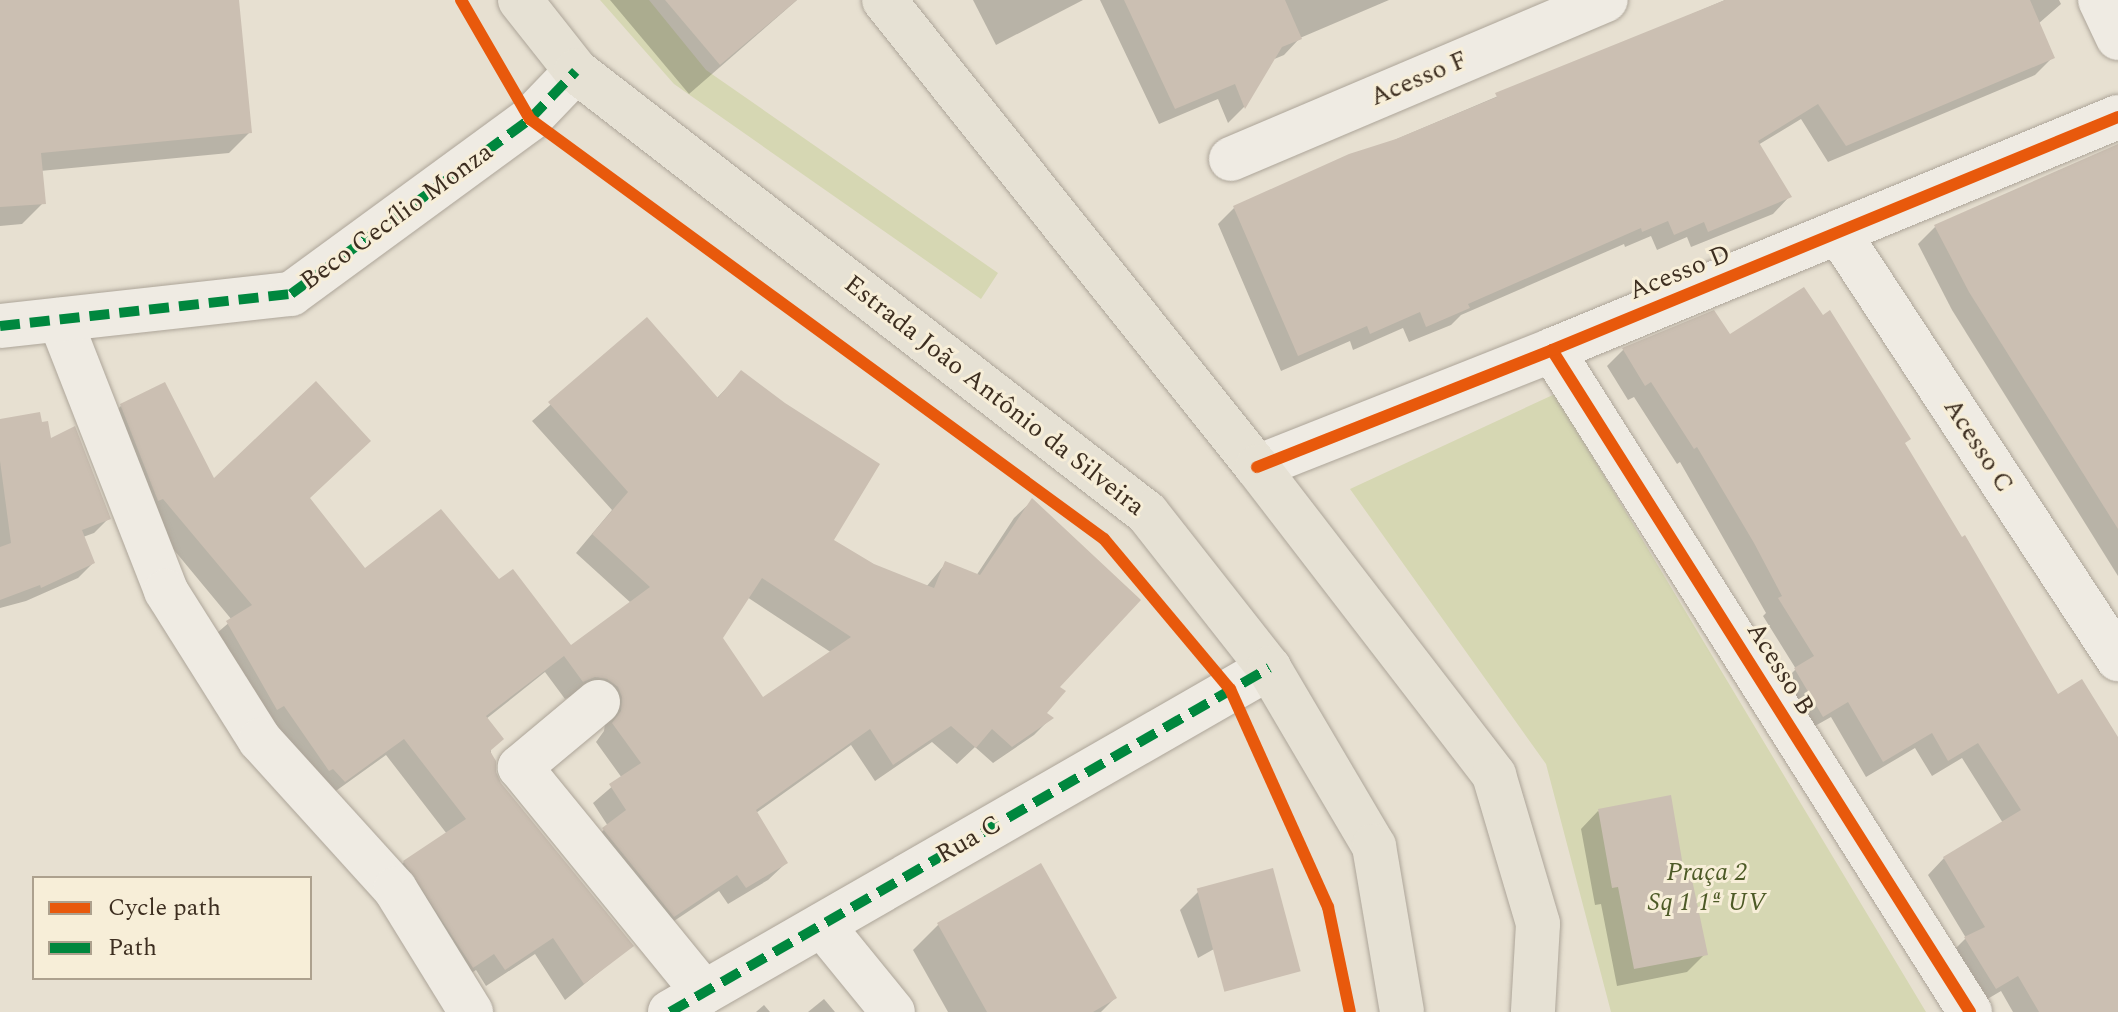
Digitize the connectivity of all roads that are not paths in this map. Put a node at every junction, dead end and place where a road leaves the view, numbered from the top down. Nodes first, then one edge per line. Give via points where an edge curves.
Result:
1 (520, 0) edge
2 (884, 0) edge
3 (1606, 0) edge
4 (2100, 0) edge
5 (2118, 38) edge
6 (576, 71) junction
7 (2118, 117) edge
8 (1231, 159) dead end
9 (1838, 232) junction
10 (60, 320) junction
11 (0, 326) edge
12 (1552, 350) junction
13 (1257, 467) junction
14 (2118, 659) edge
15 (1269, 668) junction
16 (598, 702) dead end
17 (822, 925) junction
18 (687, 1002) edge
19 (471, 1012) edge
20 (893, 1012) edge
21 (1402, 1012) edge
22 (1533, 1012) edge
23 (1970, 1012) edge

1 - 6 main road, Estrada João Antônio da Silveira
2 - 13 main road
3 - 8 street, Acesso F
4 - 5 street
6 - 10 street, Beco Cecílio Monza via 530,119 291,294
6 - 15 main road, Estrada João Antônio da Silveira via 1147,513
7 - 9 street, Acesso D
9 - 12 street, Acesso D
9 - 14 street, Acesso C
10 - 11 street, Beco Cecílio Monza
10 - 19 street via 166,591 260,740 395,889
12 - 13 street, Acesso D
12 - 23 street, Acesso B
13 - 22 main road via 1494,775 1538,924
15 - 17 street, Rua C
15 - 21 main road, Estrada João Antônio da Silveira via 1374,846
16 - 18 street via 520,767
17 - 18 street, Rua C
17 - 20 street

